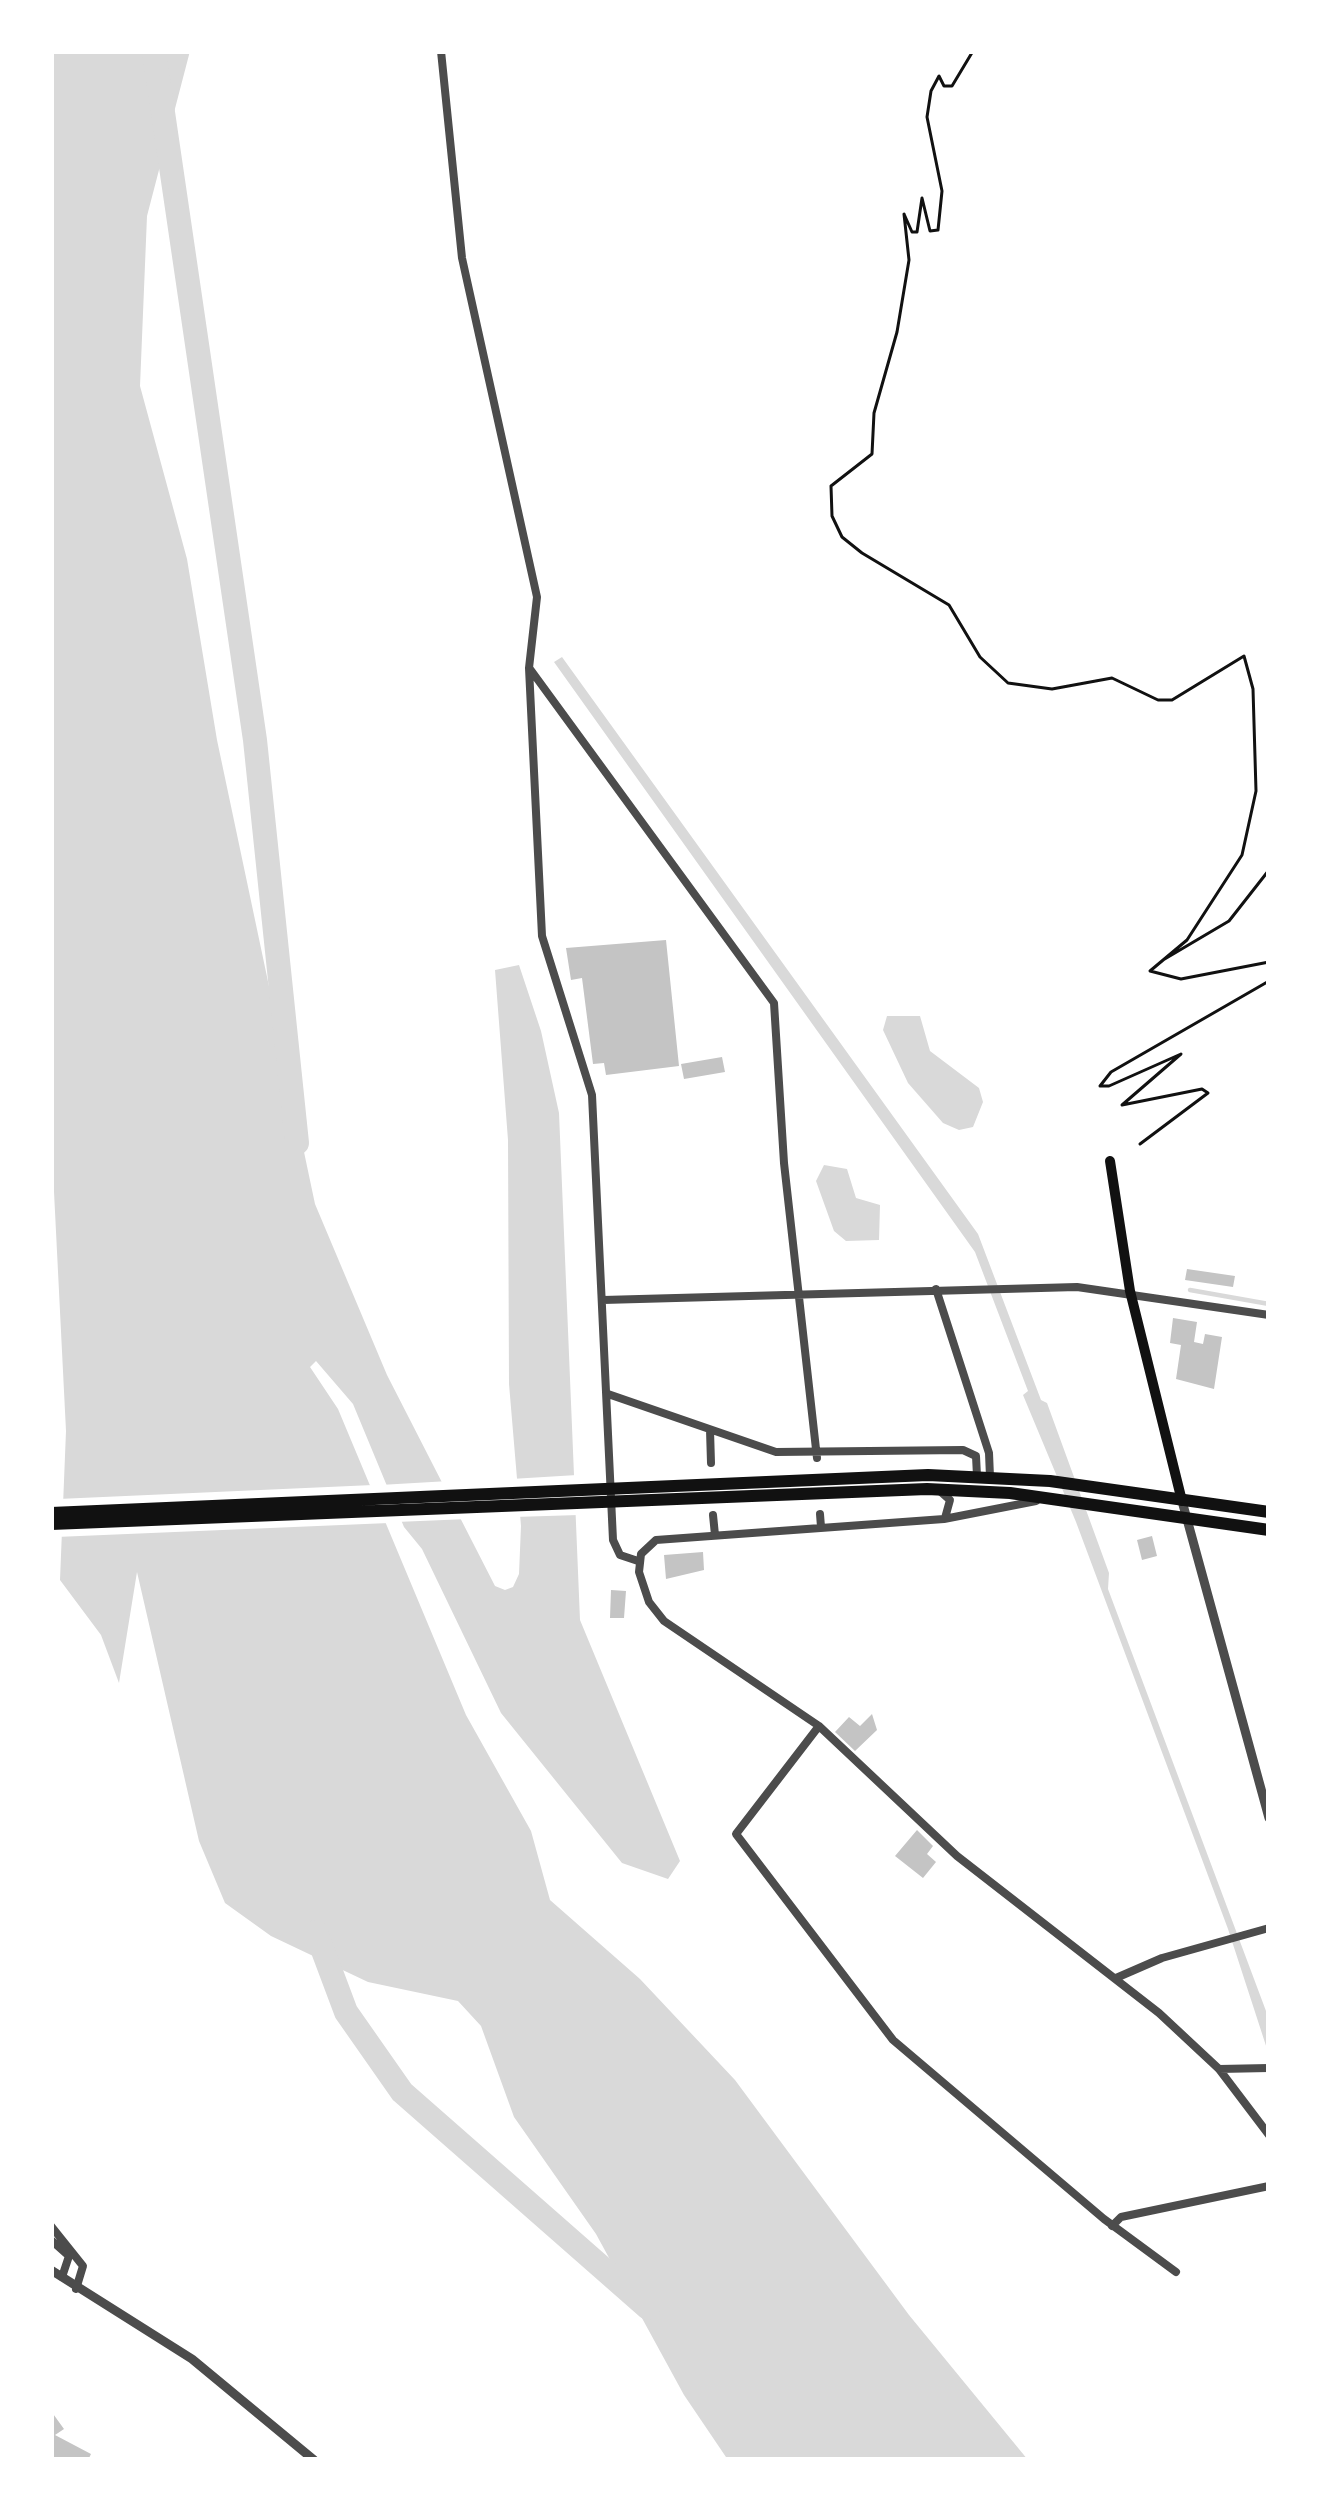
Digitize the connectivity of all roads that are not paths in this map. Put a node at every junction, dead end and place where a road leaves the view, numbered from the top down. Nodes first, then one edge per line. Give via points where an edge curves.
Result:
1 (441, 51) edge
2 (529, 668) junction
3 (1110, 1160) dead end
4 (939, 1289) junction
5 (1130, 1291) junction
6 (800, 1294) junction
7 (603, 1300) junction
8 (1269, 1315) edge
9 (608, 1394) junction
10 (710, 1430) junction
11 (817, 1454) junction
12 (711, 1463) dead end
13 (983, 1477) junction
14 (935, 1489) junction
15 (616, 1493) junction
16 (1052, 1500) junction
17 (1183, 1501) junction
18 (51, 1513) edge
19 (1269, 1513) edge
20 (820, 1514) dead end
21 (713, 1516) dead end
22 (1187, 1518) junction
23 (944, 1519) junction
24 (51, 1524) edge
25 (821, 1527) junction
26 (1269, 1530) edge
27 (715, 1535) junction
28 (638, 1561) junction
29 (819, 1726) junction
30 (1263, 1780) edge
31 (1269, 1818) edge
32 (1269, 1928) edge
33 (1116, 1978) junction
34 (1265, 2068) edge
35 (1219, 2069) junction
36 (1269, 2135) edge
37 (1269, 2186) edge
38 (51, 2226) edge
39 (1112, 2226) junction
40 (51, 2240) edge
41 (51, 2270) edge
42 (1176, 2272) dead end
43 (61, 2278) junction
44 (76, 2290) junction
45 (314, 2460) edge

1 - 2 street via 462,258 537,597
2 - 6 street via 774,1004
2 - 7 street via 542,936 592,1095
3 - 5 main road
4 - 5 street
4 - 6 street
4 - 13 street via 989,1453
5 - 8 street
5 - 17 main road
6 - 7 street
6 - 11 street
7 - 9 street
9 - 10 street
9 - 28 street via 613,1540 620,1555
10 - 11 street via 776,1451
10 - 12 street
11 - 13 street via 963,1450 976,1456
13 - 15 highway
13 - 17 highway
14 - 15 highway
14 - 16 highway
14 - 23 street via 950,1500
15 - 18 highway
15 - 24 highway
16 - 22 highway
16 - 23 street
17 - 19 highway
17 - 22 street
20 - 25 street
21 - 27 street
22 - 26 highway
22 - 30 street
23 - 25 street
25 - 27 street
27 - 28 street via 656,1540
28 - 29 street via 649,1602 664,1621
29 - 33 street via 957,1856
29 - 39 street via 736,1834 893,2041
30 - 31 street
32 - 33 street
33 - 35 street
34 - 35 street
35 - 36 street
37 - 39 street
38 - 44 street via 83,2266
39 - 42 street
40 - 43 street via 69,2256
41 - 43 street
43 - 44 street
44 - 45 street via 192,2360

